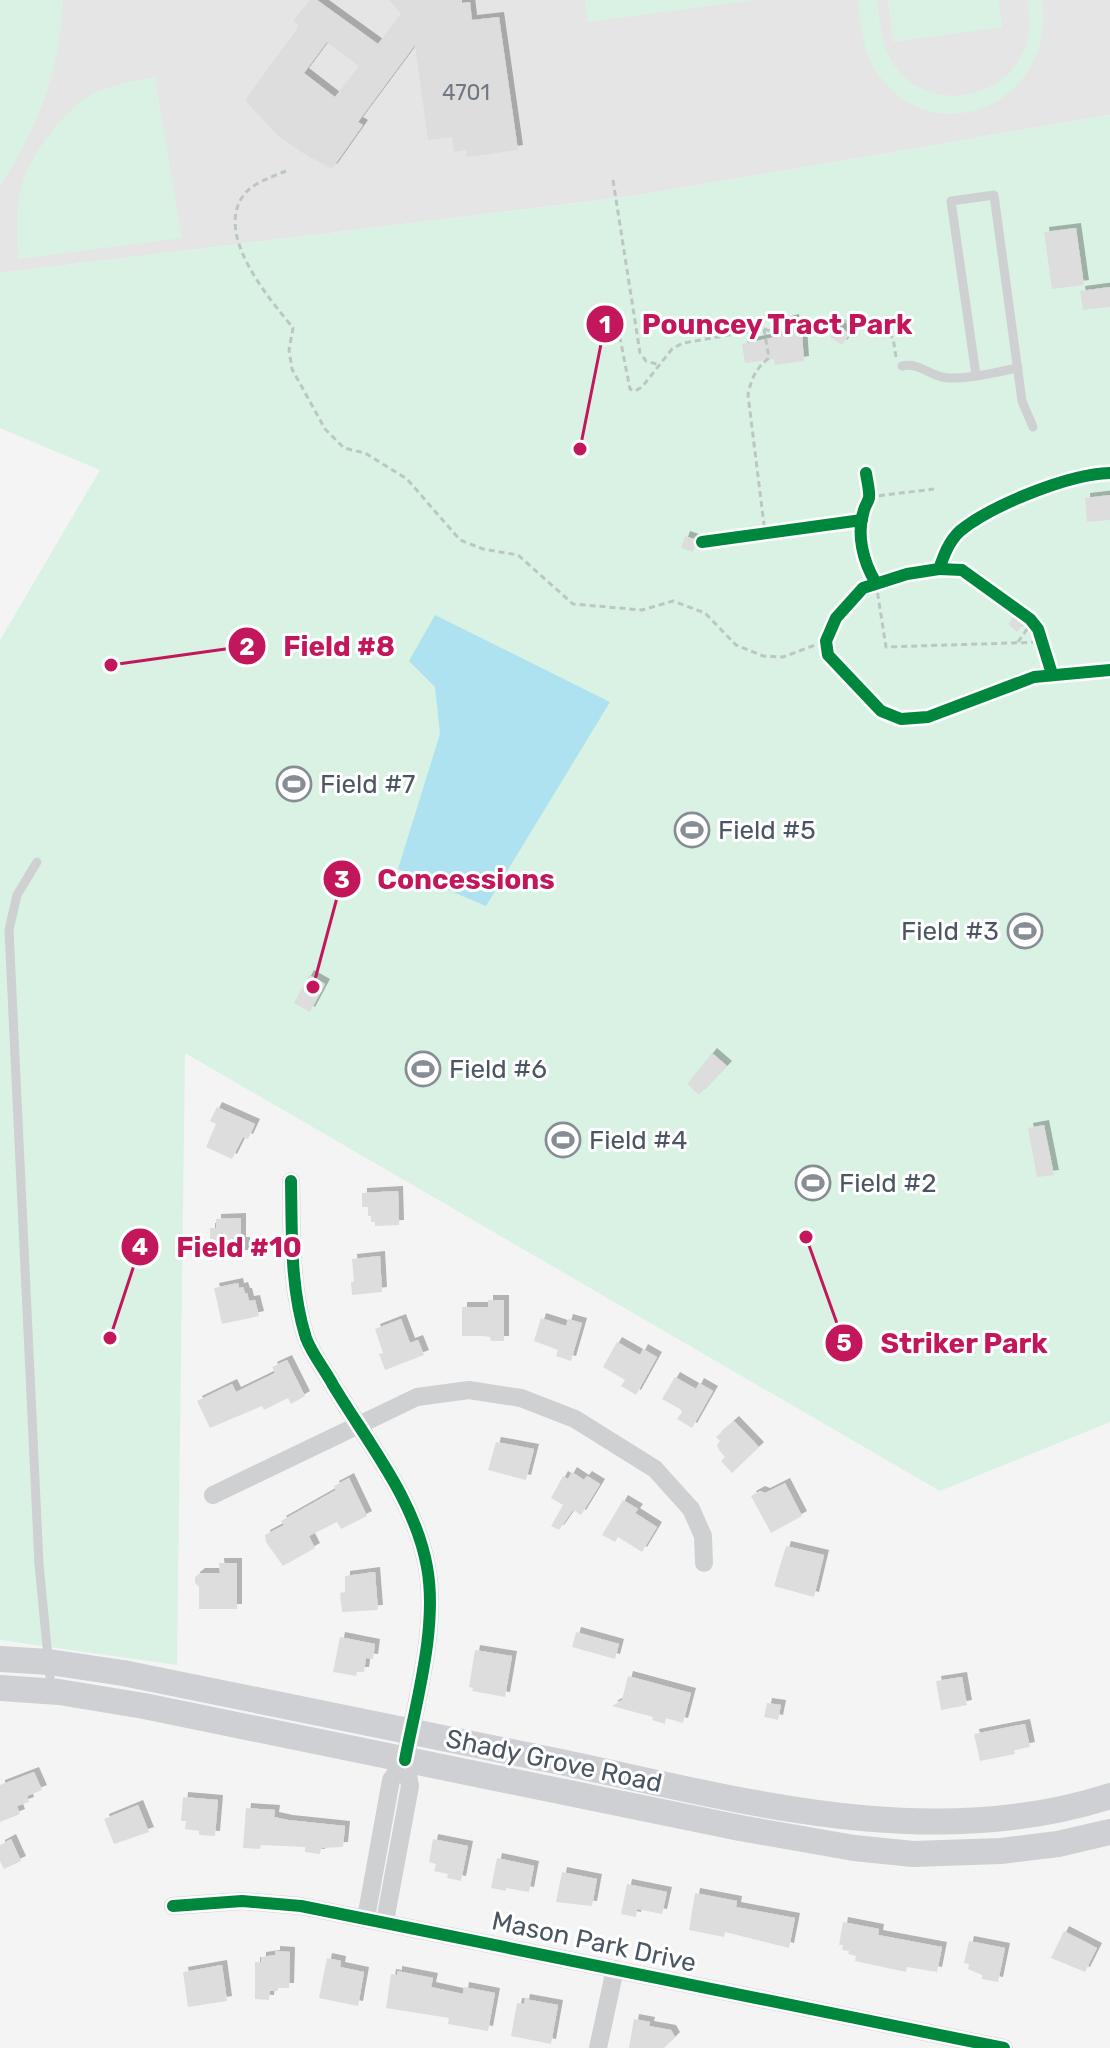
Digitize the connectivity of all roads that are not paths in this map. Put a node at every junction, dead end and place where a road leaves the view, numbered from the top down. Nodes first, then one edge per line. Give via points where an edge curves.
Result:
1 (900, 366) road end
2 (1018, 368) junction
3 (976, 375) junction
4 (1033, 427) dead end
5 (37, 862) dead end
6 (291, 1181) dead end
7 (357, 1424) junction
8 (213, 1495) dead end
9 (704, 1563) dead end
10 (0, 1659) edge
11 (49, 1662) junction
12 (0, 1688) edge
13 (51, 1691) junction
14 (411, 1732) junction
15 (405, 1760) junction
16 (1110, 1796) edge
17 (885, 1821) junction
18 (1110, 1832) edge
19 (884, 1852) junction
20 (173, 1906) dead end
21 (366, 1918) junction
22 (385, 1921) junction
23 (615, 1969) junction
24 (598, 2048) edge
25 (1004, 2048) edge

1 - 3 lane via 917,365 950,379
2 - 3 lane
2 - 3 lane via 994,195 951,201
2 - 4 lane via 1024,408
5 - 11 lane via 17,895 9,930 39,1564
6 - 7 street via 293,1281 307,1340
7 - 8 street
7 - 9 street via 417,1397 469,1390 521,1398 575,1419 655,1469 691,1509 703,1536
7 - 14 street via 404,1500 428,1570 429,1612
10 - 11 main road, Shady Grove Road
11 - 13 lane
11 - 14 main road, Shady Grove Road
12 - 13 main road, Shady Grove Road
13 - 15 main road, Shady Grove Road
14 - 15 street
14 - 17 main road, Shady Grove Road via 804,1811
15 - 19 main road, Shady Grove Road
15 - 21 street via 391,1780
15 - 22 street via 410,1786
16 - 17 main road, Shady Grove Road via 1003,1819
17 - 19 lane
18 - 19 main road, Shady Grove Road via 1001,1851
20 - 21 street, Mason Park Drive via 242,1901
21 - 22 street, Mason Park Drive
22 - 23 street, Mason Park Drive
23 - 24 street
23 - 25 street, Mason Park Drive

